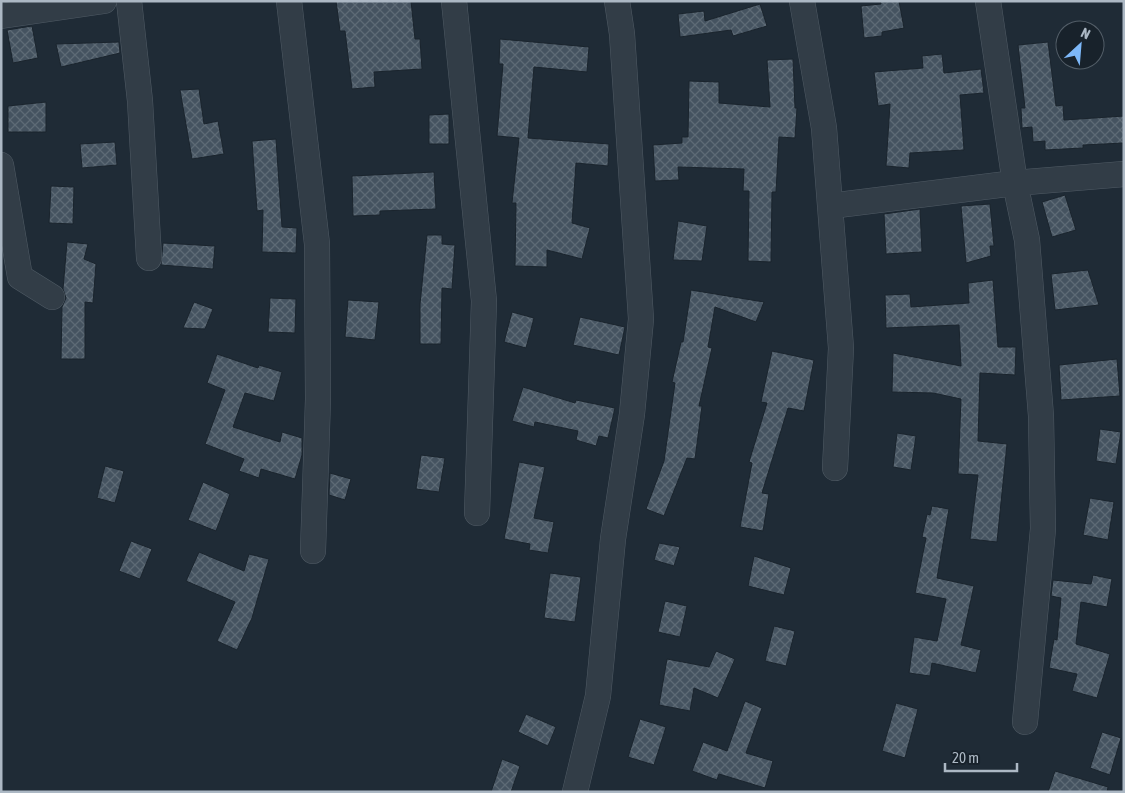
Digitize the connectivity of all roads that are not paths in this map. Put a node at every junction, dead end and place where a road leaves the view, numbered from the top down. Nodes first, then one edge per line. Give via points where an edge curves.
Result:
1 (104, 1) edge
2 (129, 1) edge
3 (289, 1) edge
4 (454, 1) edge
5 (618, 1) edge
6 (802, 1) edge
7 (988, 1) edge
8 (1, 16) edge
9 (1, 165) edge
10 (1124, 174) edge
11 (1015, 183) junction
12 (830, 206) junction
13 (149, 258) dead end
14 (52, 297) dead end
15 (834, 468) dead end
16 (477, 513) dead end
17 (313, 551) dead end
18 (1024, 722) dead end
19 (575, 792) edge

1 - 8 street
2 - 13 street via 140,101
3 - 17 street via 317,244 318,398
4 - 16 street via 484,301
5 - 19 street via 641,319 632,414 613,539 598,696
6 - 12 street via 824,128
7 - 11 street
9 - 14 street via 20,277
10 - 11 street
11 - 12 street
11 - 18 street via 1026,240 1041,416 1042,529
12 - 15 street via 841,348

